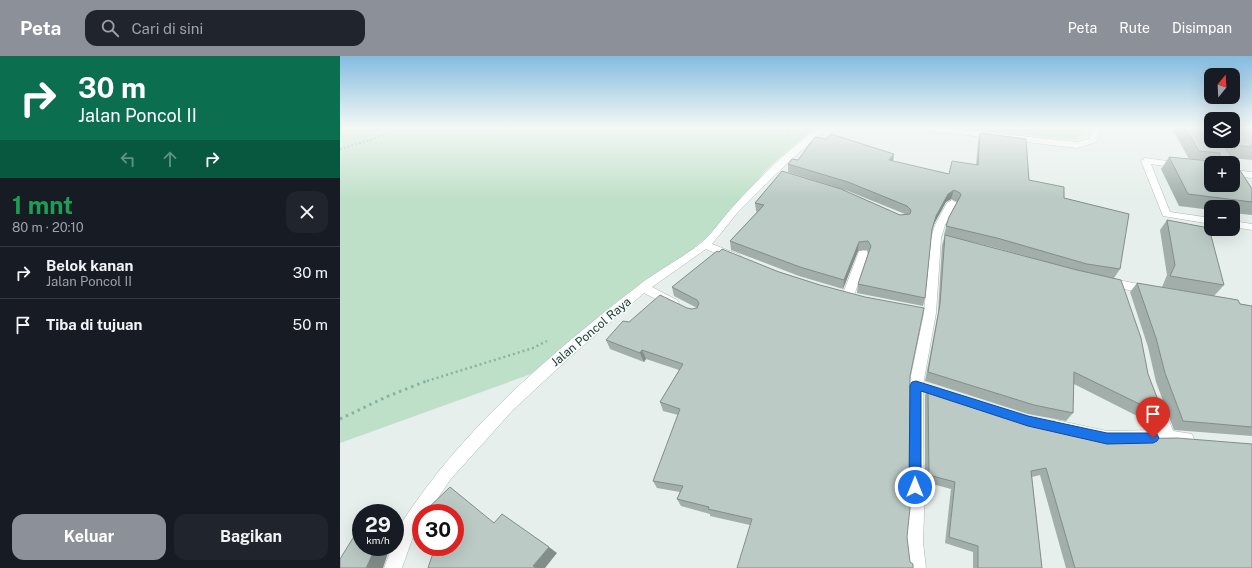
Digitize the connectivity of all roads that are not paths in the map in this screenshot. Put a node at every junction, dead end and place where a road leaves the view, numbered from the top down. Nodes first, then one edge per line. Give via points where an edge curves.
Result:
1 (798, 151) edge
2 (1204, 169) edge
3 (1252, 175) edge
4 (1240, 176) edge
5 (952, 203) dead end
6 (1204, 220) edge
7 (1240, 225) edge
8 (1252, 226) edge
9 (936, 238) junction
10 (950, 241) edge
11 (705, 246) junction
12 (863, 254) dead end
13 (748, 262) edge
14 (1098, 281) edge
15 (1121, 285) junction
16 (643, 288) junction
17 (1159, 291) edge
18 (834, 292) edge
19 (848, 296) junction
20 (1125, 298) edge
21 (862, 299) edge
22 (681, 307) edge
23 (916, 385) junction
24 (1150, 389) edge
25 (930, 390) edge
26 (1042, 424) edge
27 (1168, 438) junction
28 (1199, 440) edge
29 (393, 568) edge
30 (918, 568) edge

1 - 11 street, Jalan Poncol Raya via 735,210
2 - 6 street via 1144,161 1166,214
3 - 4 street
5 - 9 street
7 - 8 street
9 - 10 street
9 - 23 street
11 - 13 street
11 - 16 street, Jalan Poncol Raya
12 - 19 street
14 - 15 street
15 - 17 street
15 - 20 street
16 - 22 street
16 - 29 street, Jalan Poncol Raya via 564,354 508,406 459,458 444,475 409,526
18 - 19 street
19 - 21 street
23 - 25 street
23 - 30 street via 914,543
24 - 27 street
26 - 27 street via 1107,438
27 - 28 street

